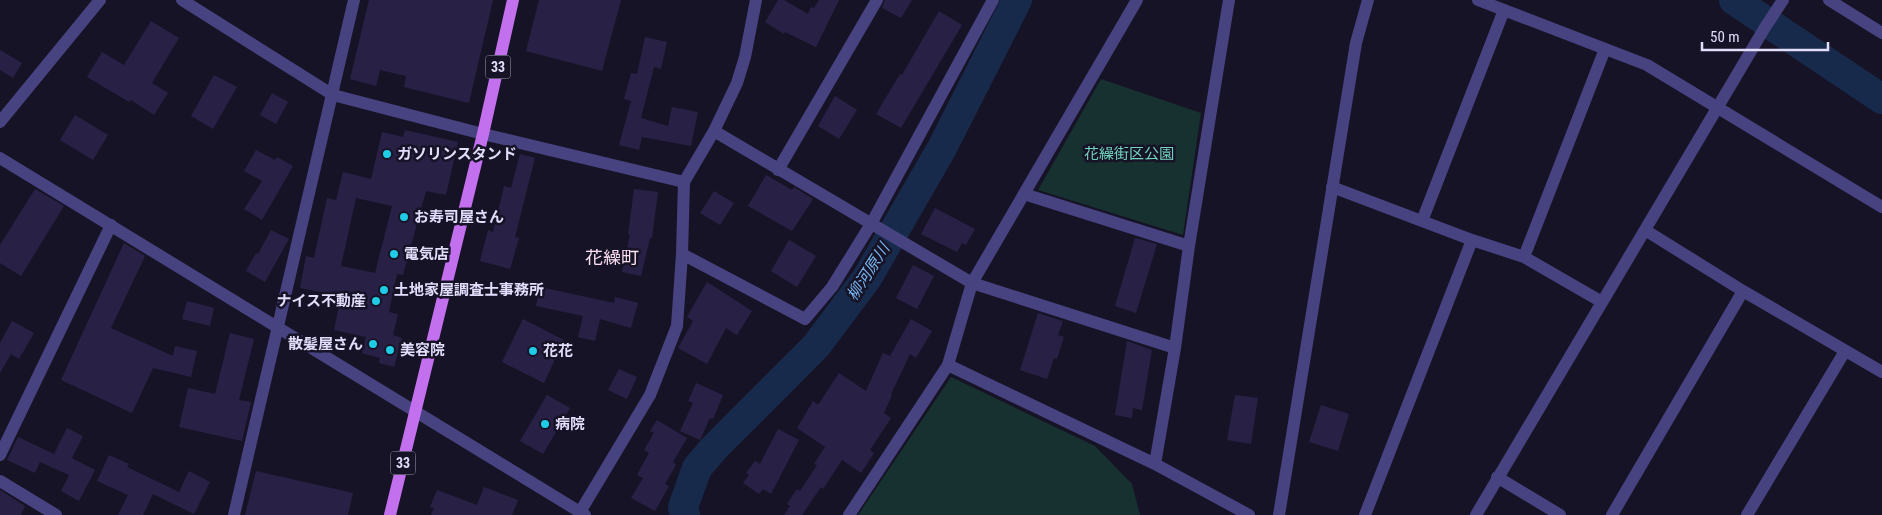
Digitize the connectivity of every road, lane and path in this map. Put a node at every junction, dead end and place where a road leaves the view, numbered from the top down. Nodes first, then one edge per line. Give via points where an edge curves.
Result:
1 (100, 0) edge
2 (182, 0) edge
3 (354, 0) edge
4 (513, 0) edge
5 (756, 0) edge
6 (877, 0) edge
7 (994, 0) edge
8 (1137, 0) edge
9 (1229, 0) edge
10 (1368, 0) edge
11 (1478, 0) edge
12 (1783, 0) edge
13 (1829, 0) edge
14 (1504, 10) junction
15 (1882, 33) edge
16 (1605, 49) junction
17 (333, 95) junction
18 (1718, 108) junction
19 (0, 122) edge
20 (714, 131) junction
21 (483, 134) junction
22 (0, 158) edge
23 (778, 170) junction
24 (684, 182) junction
25 (1332, 187) junction
26 (1024, 194) junction
27 (1882, 207) edge
28 (1422, 221) junction
29 (111, 225) junction
30 (874, 226) junction
31 (1645, 230) junction
32 (1472, 240) junction
33 (1189, 246) junction
34 (682, 254) junction
35 (1524, 257) junction
36 (972, 283) junction
37 (1743, 291) junction
38 (1602, 302) junction
39 (278, 326) junction
40 (1175, 348) junction
41 (1846, 351) junction
42 (948, 365) junction
43 (1882, 372) edge
44 (416, 411) junction
45 (0, 455) edge
46 (1155, 464) junction
47 (1497, 477) junction
48 (0, 481) edge
49 (583, 513) edge
50 (56, 515) edge
51 (234, 515) edge
52 (390, 515) edge
53 (849, 515) edge
54 (1249, 515) edge
55 (1279, 515) edge
56 (1365, 515) edge
57 (1476, 515) edge
58 (1560, 515) edge
59 (1612, 515) edge
60 (1747, 515) edge

1 - 19 street
2 - 17 street
3 - 17 street
4 - 21 main road, 33
5 - 20 street via 737,83
6 - 23 street
7 - 30 street
8 - 26 street
9 - 33 street
10 - 25 street via 1356,43
11 - 14 street
12 - 18 street
13 - 15 street
14 - 16 street
14 - 28 street
16 - 18 street via 1647,65
16 - 35 street
17 - 21 street
17 - 39 street
18 - 27 street
18 - 31 street
20 - 23 street
20 - 24 street
21 - 24 street
21 - 44 main road, 33
22 - 29 street
23 - 30 street
24 - 34 street
25 - 28 street
25 - 55 street
26 - 33 street
26 - 36 street
28 - 32 street
29 - 39 street
29 - 45 street
30 - 34 street via 832,287 805,319
30 - 36 street
31 - 37 street
31 - 38 street
32 - 35 street
32 - 56 street
33 - 40 street
34 - 49 street via 677,326 650,395
35 - 38 street
36 - 40 street
36 - 42 street
37 - 41 street
37 - 59 street
38 - 47 street
39 - 44 street
39 - 51 street
40 - 46 street
41 - 43 street
41 - 60 street
42 - 46 street
42 - 53 street
44 - 49 street
44 - 52 main road, 33
46 - 54 street
47 - 57 street
47 - 58 street
48 - 50 street

